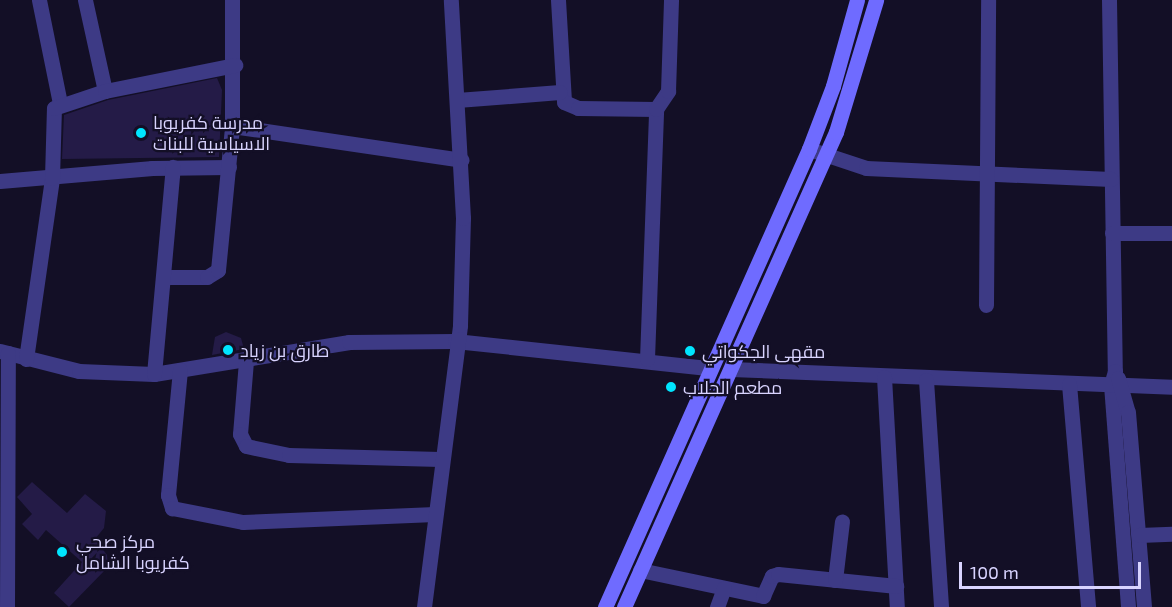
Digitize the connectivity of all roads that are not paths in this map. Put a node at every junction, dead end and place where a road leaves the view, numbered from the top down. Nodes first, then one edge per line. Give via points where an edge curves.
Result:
1 (39, 0) edge
2 (85, 0) edge
3 (232, 0) edge
4 (451, 0) edge
5 (558, 0) edge
6 (671, 0) edge
7 (857, 0) edge
8 (876, 0) edge
9 (988, 0) edge
10 (1109, 0) edge
11 (235, 65) junction
12 (105, 92) junction
13 (560, 92) junction
14 (457, 99) junction
15 (60, 103) junction
16 (656, 109) junction
17 (232, 126) junction
18 (809, 149) junction
19 (826, 155) junction
20 (461, 160) junction
21 (173, 167) junction
22 (229, 167) junction
23 (984, 175) junction
24 (52, 178) junction
25 (1111, 179) junction
26 (0, 181) edge
27 (1112, 232) junction
28 (1172, 233) edge
29 (164, 277) junction
30 (986, 304) dead end
31 (455, 341) junction
32 (4, 352) edge
33 (26, 358) junction
34 (647, 359) junction
35 (246, 361) junction
36 (708, 368) junction
37 (731, 369) junction
38 (180, 370) junction
39 (154, 374) junction
40 (884, 377) junction
41 (926, 380) junction
42 (1116, 380) junction
43 (1069, 384) junction
44 (1172, 387) edge
45 (440, 459) junction
46 (663, 474) junction
47 (682, 478) junction
48 (435, 514) junction
49 (842, 521) dead end
50 (1172, 534) edge
51 (1139, 535) junction
52 (640, 570) junction
53 (835, 580) junction
54 (896, 586) junction
55 (724, 588) junction
56 (3, 606) edge
57 (424, 607) edge
58 (605, 607) edge
59 (624, 607) edge
60 (717, 607) edge
61 (897, 607) edge
62 (941, 607) edge
63 (1088, 607) edge
64 (1128, 607) edge
65 (1144, 607) edge

1 - 15 street
2 - 12 street
3 - 11 street
4 - 14 street
5 - 13 street
6 - 16 street via 668,91
7 - 18 main road via 833,86
8 - 19 main road via 858,69
9 - 23 street
10 - 25 street
11 - 12 street
11 - 17 street
12 - 15 street
13 - 14 street
13 - 16 street via 564,102 578,108
14 - 20 street
15 - 24 street via 51,116
16 - 34 street
17 - 20 street
17 - 22 street
18 - 19 street
18 - 36 main road
19 - 23 street via 860,167
19 - 37 main road
20 - 31 street via 463,247 460,325
21 - 22 street
21 - 24 street
21 - 29 street
22 - 29 street via 218,270 207,277
23 - 25 street
23 - 30 street
24 - 26 street
24 - 33 street
25 - 27 street
27 - 28 street
27 - 42 street
29 - 39 street
31 - 34 street
31 - 35 street via 349,342
31 - 45 street
32 - 33 street
32 - 56 street
33 - 39 street via 79,371
34 - 36 street
35 - 38 street
35 - 45 street via 240,434 246,446 289,455
36 - 46 main road
37 - 40 street
37 - 47 main road
38 - 39 street
38 - 48 street via 168,495 172,508 243,522
40 - 41 street
40 - 54 street
41 - 43 street
41 - 62 street
42 - 43 street
42 - 44 street
42 - 51 street
42 - 64 street
43 - 63 street
45 - 48 street
46 - 47 main road
46 - 58 main road
47 - 52 main road
48 - 57 street
49 - 53 street
50 - 51 street
51 - 65 street
52 - 55 street
52 - 59 main road
53 - 54 street
53 - 55 street via 774,575 763,596
54 - 61 street
55 - 60 street

